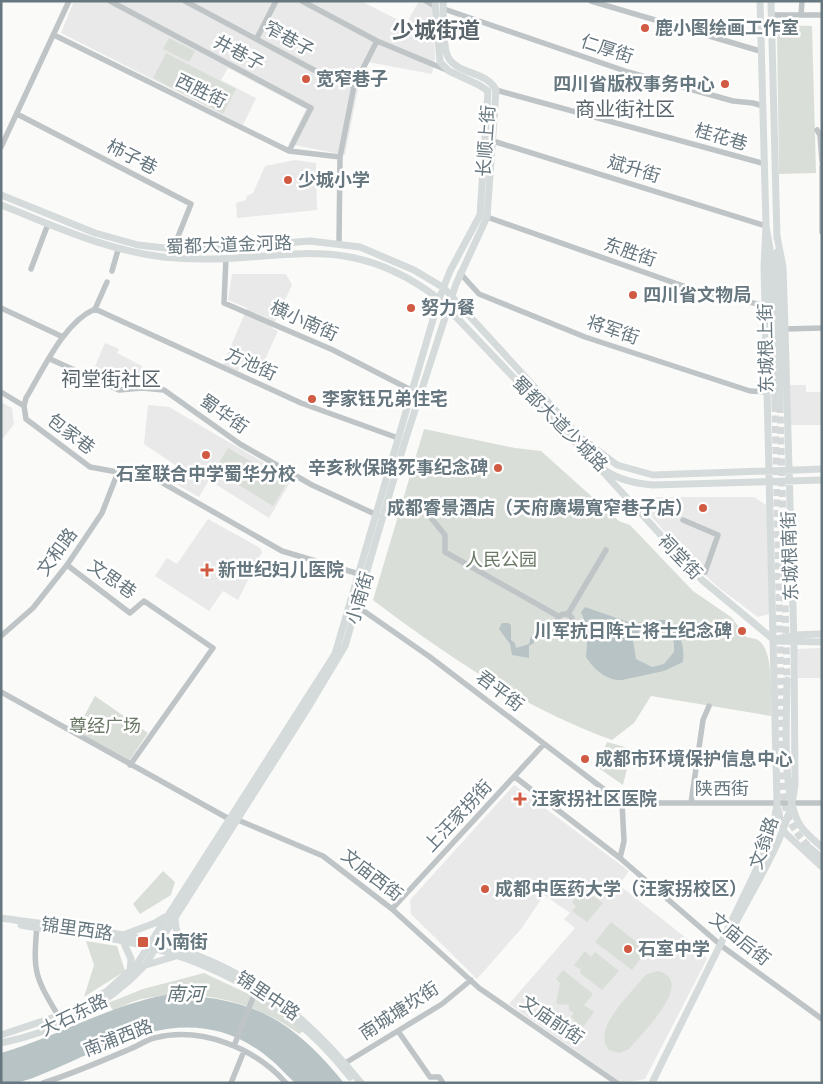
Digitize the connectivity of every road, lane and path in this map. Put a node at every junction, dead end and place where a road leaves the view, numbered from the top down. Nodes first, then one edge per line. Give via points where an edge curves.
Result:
1 (69, 1) edge
2 (110, 1) edge
3 (185, 1) edge
4 (276, 1) edge
5 (302, 1) edge
6 (426, 1) edge
7 (591, 1) edge
8 (760, 1) edge
9 (770, 1) edge
10 (802, 1) edge
11 (435, 4) edge
12 (444, 5) edge
13 (771, 15) junction
14 (801, 15) junction
15 (822, 15) edge
16 (54, 35) junction
17 (257, 38) junction
18 (377, 41) junction
19 (760, 51) junction
20 (449, 71) junction
21 (354, 86) junction
22 (496, 90) junction
23 (764, 106) junction
24 (17, 114) junction
25 (817, 130) dead end
26 (493, 140) junction
27 (1, 147) edge
28 (289, 151) junction
29 (340, 157) junction
30 (822, 162) edge
31 (764, 164) junction
32 (822, 166) edge
33 (1, 195) edge
34 (1, 206) edge
35 (487, 218) junction
36 (48, 224) junction
37 (766, 226) junction
38 (822, 232) edge
39 (777, 236) junction
40 (339, 243) junction
41 (173, 249) junction
42 (118, 250) junction
43 (226, 258) junction
44 (31, 269) dead end
45 (112, 272) dead end
46 (460, 273) junction
47 (108, 282) dead end
48 (444, 288) junction
49 (452, 295) junction
50 (440, 299) junction
51 (766, 306) junction
52 (1, 308) edge
53 (448, 308) junction
54 (95, 309) junction
55 (822, 328) edge
56 (785, 329) junction
57 (63, 337) junction
58 (50, 359) junction
59 (411, 390) junction
60 (1, 392) edge
61 (767, 392) junction
62 (24, 406) junction
63 (398, 438) junction
64 (595, 463) junction
65 (822, 469) edge
66 (770, 470) junction
67 (789, 470) junction
68 (118, 472) junction
69 (822, 480) edge
70 (770, 482) junction
71 (789, 482) junction
72 (424, 504) dead end
73 (377, 515) junction
74 (683, 520) dead end
75 (606, 550) dead end
76 (67, 565) junction
77 (705, 572) dead end
78 (360, 574) junction
79 (358, 607) junction
80 (568, 614) junction
81 (558, 616) junction
82 (793, 634) junction
83 (822, 634) edge
84 (1, 636) edge
85 (774, 640) junction
86 (822, 642) edge
87 (794, 643) junction
88 (787, 680) tunnel mouth
89 (1, 692) edge
90 (709, 706) dead end
91 (544, 744) junction
92 (130, 765) junction
93 (515, 777) junction
94 (622, 803) junction
95 (822, 803) edge
96 (691, 804) junction
97 (777, 804) junction
98 (792, 804) junction
99 (234, 820) junction
100 (783, 831) junction
101 (822, 847) edge
102 (810, 848) tunnel mouth
103 (620, 858) junction
104 (822, 858) edge
105 (822, 867) edge
106 (392, 908) junction
107 (168, 915) junction
108 (1, 918) edge
109 (175, 919) junction
110 (1, 922) edge
111 (37, 925) junction
112 (122, 938) junction
113 (154, 945) junction
114 (722, 946) junction
115 (185, 952) junction
116 (177, 955) junction
117 (145, 965) junction
118 (130, 972) junction
119 (471, 980) junction
120 (256, 990) junction
121 (59, 1016) junction
122 (822, 1019) edge
123 (398, 1031) junction
124 (1, 1035) edge
125 (1, 1043) edge
126 (234, 1046) junction
127 (244, 1051) junction
128 (344, 1064) junction
129 (43, 1083) edge
130 (231, 1083) edge
131 (286, 1083) edge
132 (355, 1083) edge
133 (361, 1083) edge
134 (443, 1083) edge
135 (618, 1083) edge
136 (652, 1083) edge
137 (656, 1083) edge

1 - 16 street
2 - 28 street, 井巷子 via 311,108
3 - 17 street, 窄巷子
4 - 17 street
5 - 18 street
6 - 11 street
7 - 19 street
8 - 19 main road, 东城根上街
9 - 13 main road, 东城根上街
10 - 14 street
11 - 20 main road via 439,57 442,66
12 - 22 main road, 长顺上街 via 448,58 491,82
12 - 23 street, 仁厚街 via 628,72 733,101
13 - 14 street
13 - 39 main road, 东城根上街
14 - 15 street
16 - 24 street
16 - 28 street, 西胜街
17 - 21 street, 窄巷子 via 327,77
18 - 20 street
18 - 21 street
19 - 23 main road, 东城根上街
20 - 48 main road, 长顺上街 via 484,87 489,101 480,215
21 - 29 street
22 - 26 main road, 长顺上街
22 - 31 street, 桂花巷
23 - 31 main road, 东城根上街
24 - 27 street
24 - 41 street, 柿子巷 via 191,204
25 - 30 street
26 - 35 main road, 长顺上街
26 - 37 street, 斌升街
28 - 29 street, 西胜街
29 - 40 street
31 - 37 main road, 东城根上街
32 - 38 street
33 - 41 main road, 蜀都大道金河路 via 110,237 138,245
34 - 36 main road, 蜀都大道金河路
35 - 46 main road, 长顺上街
35 - 51 street, 东胜街 via 689,288
36 - 42 main road, 蜀都大道金河路
36 - 44 street
37 - 39 main road, 东城根上街 via 778,406
37 - 51 main road, 东城根上街
39 - 56 main road, 东城根上街 via 783,267
40 - 41 main road, 蜀都大道金河路
40 - 48 main road, 蜀都大道金河路 via 385,256
42 - 43 main road, 蜀都大道金河路 via 184,259
42 - 45 street
43 - 50 main road, 蜀都大道金河路 via 306,252 340,254 393,269
43 - 59 street, 横小南街 via 224,303 334,350
46 - 49 main road, 长顺上街
46 - 61 street, 将军街 via 479,294 585,337 750,391
47 - 54 street
48 - 49 main road, 蜀都大道金河路
48 - 50 main road, 长顺上街
49 - 53 main road, 小南街
49 - 66 main road, 蜀都大道少城路 via 580,437 609,460 628,469 654,474
50 - 53 main road, 蜀都大道少城路
50 - 59 main road, 小南街
51 - 61 main road, 东城根上街
52 - 57 street
53 - 64 main road, 蜀都大道少城路
53 - 79 main road, 小南街 via 405,441
54 - 57 street
54 - 63 street, 方池街 via 301,403
55 - 56 street
56 - 67 main road, 东城根上街
57 - 58 street
58 - 62 street
58 - 73 street, 蜀华街 via 119,390 164,390 240,444 312,485
59 - 63 main road, 小南街
60 - 62 street
61 - 66 main road, 东城根上街
62 - 68 street, 包家巷 via 26,419 90,467
63 - 73 main road, 小南街
64 - 70 main road, 蜀都大道少城路 via 619,479 643,484
64 - 85 main road, 祠堂街 via 702,580
65 - 67 main road, 蜀都大道少城路
66 - 67 main road, 蜀都大道少城路
66 - 70 main road, 东城根南街
67 - 71 main road, 东城根南街
68 - 76 street, 文和路 via 102,513
68 - 78 street, 包家巷 via 140,470 282,551
69 - 71 main road, 蜀都大道少城路
70 - 71 main road, 蜀都大道少城路
70 - 85 main road, 东城根南街
71 - 82 main road, 东城根南街
72 - 81 street via 445,535 445,552
73 - 78 main road, 小南街
74 - 77 street via 718,535
75 - 80 street
76 - 84 street, 文和路 via 33,608
76 - 92 street, 文思巷 via 130,613 144,601 213,648
78 - 99 main road, 小南街 via 335,654
79 - 91 street, 君平街
79 - 99 main road, 小南街 via 337,662
80 - 81 street
80 - 81 street via 573,620 568,629 558,627
82 - 83 main road
82 - 85 main road
82 - 87 main road, 东城根南街
85 - 87 main road
85 - 97 main road, 文翁路
86 - 87 main road
87 - 98 main road, 文翁路
88 - 98 main road, 文翁路 via 788,772
89 - 92 street, 文庙西街
90 - 96 street via 703,720
91 - 93 street, 上汪家拐街
91 - 94 street, 君平街
92 - 99 street, 文庙西街
93 - 103 street, 文庙后街
93 - 106 street, 上汪家拐街
94 - 96 street, 陕西街
94 - 103 street via 624,841
95 - 98 street, 陕西街
96 - 97 street, 陕西街
97 - 98 street, 陕西街
97 - 100 main road
97 - 114 main road, 文翁路 via 768,844
98 - 100 main road, 文翁路
98 - 101 main road via 801,827
99 - 106 street, 文庙西街 via 323,856
99 - 107 main road, 小南街
99 - 109 main road, 小南街
100 - 105 main road
100 - 114 main road, 文翁路
102 - 104 main road
103 - 114 street, 文庙后街
106 - 119 street, 文庙西街
107 - 112 main road
107 - 113 main road, 小南街
108 - 111 main road, 锦里西路
109 - 113 main road, 小南街
109 - 115 main road
110 - 111 main road, 锦里西路
111 - 112 main road, 锦里西路
111 - 121 street via 36,975
112 - 113 main road, 锦里西路
112 - 118 main road via 130,959
113 - 115 main road, 锦里中路
113 - 116 main road, 锦里中路
113 - 117 main road, 大石东路
113 - 118 main road, 大石东路
114 - 122 street, 文庙后街
114 - 136 main road, 文翁路
114 - 137 main road, 文翁路
115 - 128 main road, 锦里中路 via 226,968 265,990 310,1025
116 - 117 main road
116 - 120 main road, 锦里中路
117 - 125 main road, 大石东路 via 119,991 96,1007 24,1038
118 - 121 main road, 大石东路 via 90,1002
119 - 123 street, 南城塘坎街 via 442,1004
119 - 135 street, 文庙前街
120 - 126 street
120 - 128 main road, 锦里中路 via 295,1018
121 - 124 main road, 大石东路
123 - 128 street, 南城塘坎街
123 - 134 street via 430,1078 439,1077
126 - 127 street, 南浦西路
126 - 129 street, 南浦西路 via 215,1039 180,1035 153,1038
127 - 130 street
127 - 131 street, 南浦西路 via 256,1056
128 - 132 main road, 锦里中路
128 - 133 main road, 锦里中路

